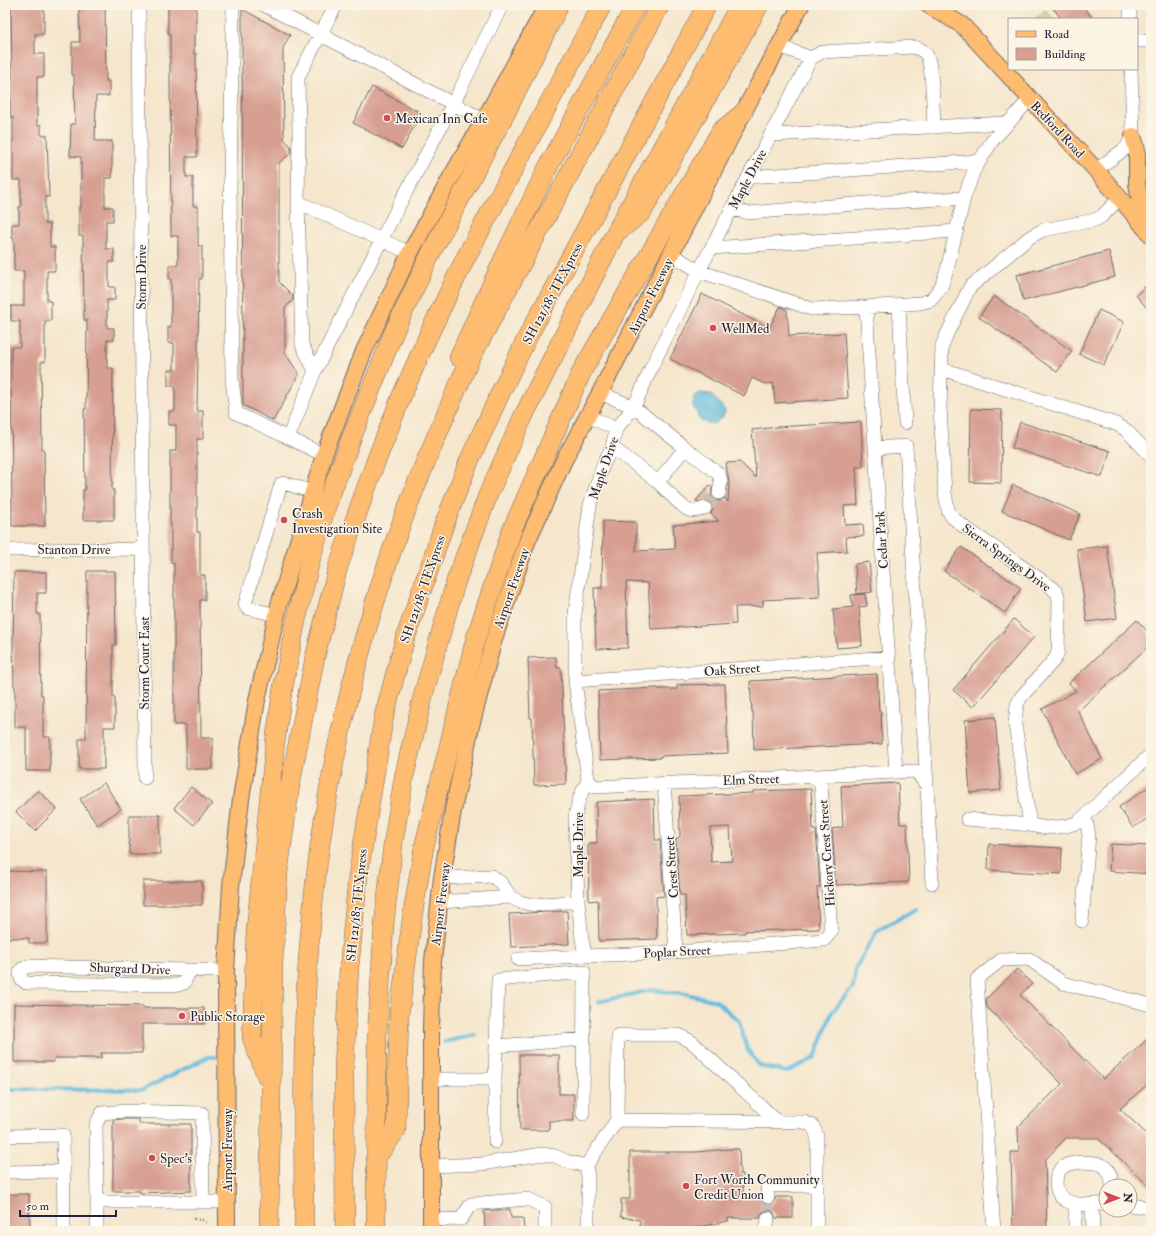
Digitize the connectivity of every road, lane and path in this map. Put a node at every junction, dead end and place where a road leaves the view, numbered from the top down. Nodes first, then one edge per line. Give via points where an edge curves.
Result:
1 (139, 5) edge
2 (233, 5) edge
3 (264, 5) edge
4 (336, 5) edge
5 (502, 5) edge
6 (547, 5) edge
7 (558, 5) edge
8 (602, 5) edge
9 (636, 5) edge
10 (660, 5) edge
11 (707, 5) edge
12 (740, 5) edge
13 (759, 5) edge
14 (801, 5) edge
15 (928, 5) edge
16 (953, 5) edge
17 (1130, 5) edge
18 (1130, 18) edge
19 (962, 25) junction
20 (320, 35) junction
21 (1138, 41) edge
22 (1151, 41) edge
23 (779, 46) junction
24 (811, 58) junction
25 (1131, 70) edge
26 (1030, 99) junction
27 (453, 104) junction
28 (743, 113) junction
29 (484, 120) junction
30 (1006, 123) junction
31 (934, 127) junction
32 (771, 135) junction
33 (1133, 136) junction
34 (979, 161) junction
35 (1096, 170) junction
36 (748, 176) junction
37 (964, 198) junction
38 (1120, 198) junction
39 (298, 202) junction
40 (731, 209) junction
41 (957, 231) junction
42 (1148, 231) edge
43 (615, 234) junction
44 (382, 240) junction
45 (711, 248) junction
46 (410, 253) junction
47 (671, 254) junction
48 (699, 271) junction
49 (899, 305) junction
50 (866, 308) junction
51 (942, 369) junction
52 (315, 371) junction
53 (600, 393) junction
54 (634, 407) junction
55 (444, 416) junction
56 (588, 416) junction
57 (905, 423) dead end
58 (616, 429) junction
59 (288, 438) junction
60 (612, 447) junction
61 (685, 448) junction
62 (875, 448) junction
63 (324, 455) junction
64 (1151, 456) edge
65 (658, 482) junction
66 (313, 492) junction
67 (719, 493) dead end
68 (705, 508) dead end
69 (144, 549) junction
70 (5, 550) edge
71 (276, 616) junction
72 (889, 657) junction
73 (575, 681) junction
74 (1151, 754) edge
75 (896, 772) junction
76 (814, 776) junction
77 (145, 778) dead end
78 (588, 780) junction
79 (664, 783) junction
80 (927, 786) junction
81 (1085, 816) junction
82 (967, 819) dead end
83 (1030, 825) junction
84 (442, 878) junction
85 (932, 883) dead end
86 (511, 897) junction
87 (578, 901) junction
88 (440, 902) junction
89 (1082, 921) dead end
90 (831, 932) joint
91 (676, 952) junction
92 (586, 955) junction
93 (518, 959) dead end
94 (190, 970) junction
95 (226, 971) junction
96 (1151, 1005) edge
97 (584, 1039) junction
98 (496, 1046) junction
99 (495, 1078) junction
100 (431, 1079) junction
101 (271, 1086) junction
102 (583, 1114) dead end
103 (617, 1120) junction
104 (777, 1121) junction
105 (5, 1136) edge
106 (495, 1142) dead end
107 (376, 1158) junction
108 (431, 1166) junction
109 (586, 1166) junction
110 (63, 1171) junction
111 (5, 1172) edge
112 (1111, 1178) edge
113 (817, 1185) junction
114 (768, 1198) tunnel mouth
115 (97, 1202) junction
116 (203, 1202) junction
117 (227, 1202) junction
118 (1075, 1204) junction
119 (1098, 1204) edge
120 (1092, 1205) junction
121 (1138, 1206) edge
122 (1151, 1208) edge
123 (194, 1219) dead end
124 (208, 1222) dead end
125 (431, 1225) edge
126 (462, 1225) edge
127 (64, 1231) edge
128 (97, 1231) edge
129 (227, 1231) edge
130 (269, 1231) edge
131 (304, 1231) edge
132 (344, 1231) edge
133 (376, 1231) edge
134 (545, 1231) edge
135 (588, 1231) edge
136 (817, 1231) edge
137 (994, 1231) edge
138 (1075, 1231) edge
139 (1093, 1231) edge

1 - 69 street, Storm Drive
2 - 59 street via 230,186 232,379 236,413
3 - 20 street
4 - 20 street
5 - 27 street
6 - 29 main road, Airport Freeway
7 - 101 highway via 396,327 340,468 310,561 281,700 256,929 252,1038
8 - 101 highway via 466,257 429,334 376,461 338,567 314,665 290,785 278,874 272,964
9 - 55 highway via 547,169 505,256 460,354
10 - 55 highway via 469,361
11 - 132 highway, SH 121/183 TEXpress via 532,329 499,396 445,522 405,639 384,716 358,876 349,968 344,1068
12 - 43 highway
13 - 43 highway via 642,212
14 - 23 main road, Airport Freeway
15 - 19 main road, Bedford Road
16 - 19 main road, Bedford Road
17 - 18 street
19 - 26 main road, Bedford Road
20 - 27 street
20 - 39 street via 298,77
21 - 22 street
23 - 24 street
23 - 28 main road, Airport Freeway
24 - 31 street via 822,52 912,47 921,49 927,55 930,66
24 - 32 street, Maple Drive
25 - 33 street
26 - 30 street
26 - 35 main road, Bedford Road
27 - 29 street
27 - 44 street
28 - 47 main road, Airport Freeway
28 - 107 highway via 721,131 582,371 512,530 476,637 424,847 399,1015 396,1130
29 - 46 main road, Airport Freeway
30 - 31 street
30 - 34 street
31 - 32 street
32 - 36 street, Maple Drive
33 - 35 street via 1126,148
33 - 42 main road via 1137,150 1137,183
34 - 36 street
34 - 37 street
35 - 38 main road, Bedford Road
36 - 40 street, Maple Drive
37 - 40 street via 749,213
37 - 41 street
38 - 42 main road, Bedford Road
38 - 51 street, Sierra Springs Drive via 1095,220 1043,230 1030,237 970,287 942,346
39 - 44 street
39 - 52 street via 302,345
40 - 45 street, Maple Drive
41 - 45 street
41 - 49 street via 941,286 931,300
43 - 107 highway via 522,417 488,495 456,581 424,692 404,777 384,924 377,1035
44 - 46 street
44 - 52 street
45 - 48 street, Maple Drive
46 - 63 main road, Airport Freeway via 364,351
47 - 48 street
47 - 53 main road, Airport Freeway
48 - 50 street via 812,308
48 - 54 street, Maple Drive
49 - 50 street
49 - 57 street
50 - 62 street, Cedar Park
51 - 64 street via 1116,424 1126,430
51 - 83 street, Sierra Springs Drive via 940,408 948,510 963,526 1050,586 1057,593 1059,601 1058,652 1017,704 1015,724
52 - 59 street
53 - 54 street
53 - 56 main road, Airport Freeway
54 - 58 street, Maple Drive
54 - 61 street
55 - 131 highway via 394,544 373,608 339,741 326,809 315,890 305,1011
56 - 58 street
56 - 84 main road, Airport Freeway via 564,460 527,542 494,638 470,734
58 - 60 street, Maple Drive
59 - 63 street
60 - 65 street
60 - 73 street, Maple Drive via 590,505 575,614
61 - 65 street
61 - 67 street via 718,474 721,481
62 - 72 street, Cedar Park
62 - 80 street via 906,446
63 - 66 main road, Airport Freeway
65 - 68 street via 690,511
66 - 71 main road, Airport Freeway
66 - 71 street via 284,483 281,484 276,499 245,604 247,608
69 - 70 street, Stanton Drive
69 - 77 street, Storm Court East
71 - 95 main road, Airport Freeway via 257,700 241,799 231,886
72 - 73 street, Oak Street
72 - 75 street, Cedar Park
73 - 78 street, Maple Drive
74 - 81 street
75 - 76 street, Elm Street
75 - 80 street, Elm Street via 916,771
76 - 79 street, Elm Street
76 - 90 street, Hickory Crest Street via 821,785
78 - 79 street, Elm Street via 595,787
78 - 87 street, Maple Drive via 579,799 575,817
79 - 91 street, Crest Street
80 - 85 street
81 - 83 street via 1076,823 1066,826 1046,828
81 - 89 street via 1089,835
82 - 83 street
84 - 86 street via 492,876
84 - 88 main road, Airport Freeway
86 - 87 street via 520,902 534,904
86 - 88 street
87 - 92 street, Maple Drive
88 - 100 main road, Airport Freeway via 433,961
90 - 91 street, Poplar Street via 824,940
91 - 92 street, Poplar Street
92 - 93 street, Poplar Street
94 - 94 street, Shurgard Drive via 29,966 20,973 21,979 26,983 178,985 184,983
94 - 95 street, Shurgard Drive
95 - 117 main road, Airport Freeway
96 - 137 street via 1063,983 1029,959 1001,960 977,979
97 - 98 street
97 - 98 street via 584,972 498,980
97 - 102 street
98 - 99 street
99 - 100 street
99 - 106 street
100 - 108 main road, Airport Freeway
101 - 130 highway
103 - 104 street
103 - 104 street via 618,1035 679,1034 692,1042
103 - 109 street
104 - 113 street via 804,1122 813,1126 818,1136
105 - 110 street via 63,1135
107 - 133 highway
108 - 109 street via 482,1164 542,1154
108 - 125 main road, Airport Freeway
109 - 135 street
110 - 111 street
110 - 127 street
112 - 118 street via 1105,1166 1099,1163 1068,1163 1061,1168 1056,1176 1059,1194 1063,1200
113 - 114 street via 768,1186
113 - 136 street
115 - 116 street
115 - 116 street via 96,1124 102,1113 126,1111 202,1112
115 - 128 street
116 - 117 street
117 - 129 main road, Airport Freeway
118 - 120 street
118 - 138 street
119 - 120 street
120 - 139 street
121 - 122 street
123 - 124 path
125 - 126 street
126 - 134 street via 471,1204 528,1199 545,1207

